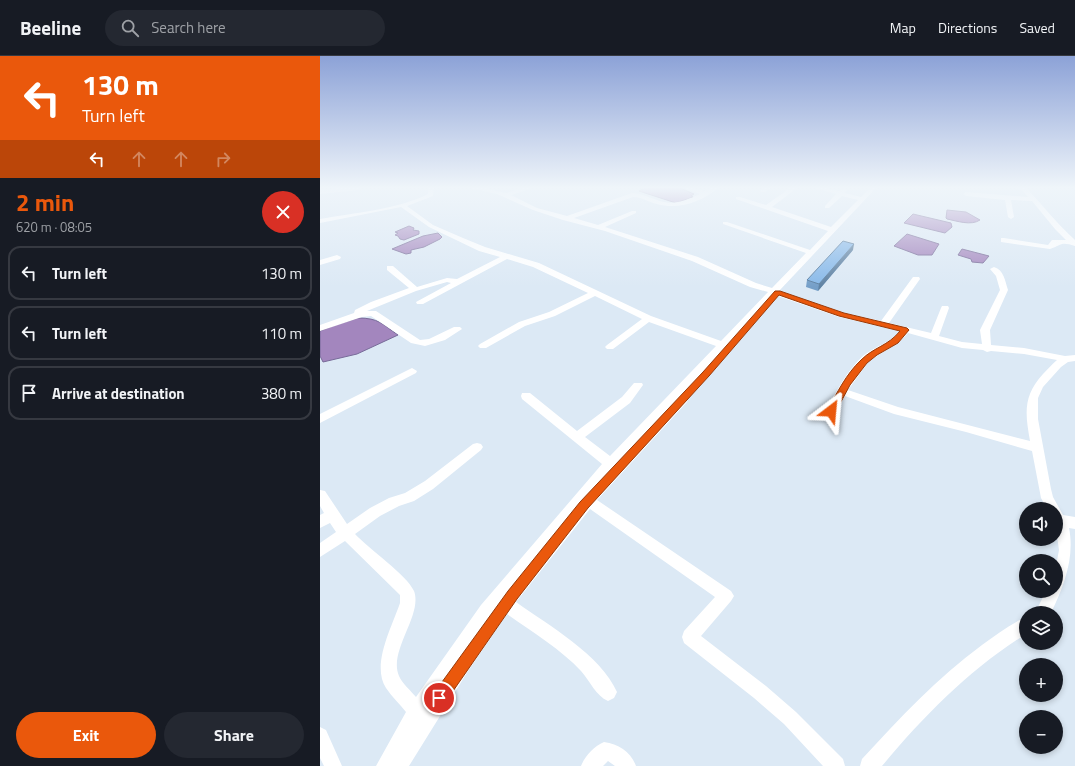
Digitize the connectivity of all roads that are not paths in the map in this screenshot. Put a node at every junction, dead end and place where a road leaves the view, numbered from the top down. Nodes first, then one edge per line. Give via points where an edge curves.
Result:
1 (424, 221) edge
2 (577, 221) edge
3 (613, 221) edge
4 (806, 221) edge
5 (842, 221) edge
6 (847, 221) edge
7 (1052, 221) edge
8 (725, 223) dead end
9 (599, 227) junction
10 (833, 230) junction
11 (1004, 240) dead end
12 (1074, 243) edge
13 (812, 253) junction
14 (507, 256) junction
15 (337, 257) dead end
16 (320, 263) edge
17 (390, 268) dead end
18 (994, 269) dead end
19 (916, 279) dead end
20 (458, 282) junction
21 (415, 288) junction
22 (594, 293) junction
23 (777, 293) junction
24 (420, 302) dead end
25 (945, 308) dead end
26 (648, 318) junction
27 (338, 321) junction
28 (884, 324) junction
29 (320, 328) edge
30 (457, 329) dead end
31 (905, 330) junction
32 (934, 338) junction
33 (722, 345) junction
34 (483, 346) dead end
35 (610, 347) dead end
36 (987, 349) junction
37 (1070, 358) edge
38 (412, 371) dead end
39 (638, 385) dead end
40 (842, 391) junction
41 (526, 396) dead end
42 (831, 411) dead end
43 (320, 419) edge
44 (577, 437) junction
45 (477, 447) dead end
46 (1038, 448) junction
47 (610, 463) junction
48 (320, 495) edge
49 (589, 501) junction
50 (1049, 502) edge
51 (1063, 517) edge
52 (326, 518) edge
53 (1075, 523) edge
54 (346, 534) junction
55 (1063, 535) edge
56 (320, 551) edge
57 (1063, 567) edge
58 (506, 604) junction
59 (1019, 630) edge
60 (608, 692) dead end
61 (422, 714) junction
62 (320, 736) edge
63 (333, 766) edge
64 (385, 766) edge
65 (398, 766) edge
66 (590, 766) edge
67 (627, 766) edge
68 (836, 766) edge
69 (869, 766) edge

1 - 14 street via 476,246
2 - 9 street
3 - 9 street
4 - 10 street
5 - 10 street
6 - 23 street via 814,258
7 - 12 street
8 - 13 street
9 - 23 street via 712,265
10 - 13 street
11 - 12 street via 1050,247 1055,242
13 - 23 street
14 - 20 street
14 - 22 street via 536,265
15 - 16 street
17 - 21 street
18 - 36 street via 1000,276 1004,290 985,330
19 - 28 street
20 - 21 street via 447,280 422,289
20 - 24 street
21 - 27 street
22 - 26 street
22 - 34 street via 552,314 522,324
23 - 28 street via 842,315
23 - 33 street
23 - 49 street
25 - 32 street
26 - 33 street
26 - 35 street via 641,326
27 - 29 street
27 - 30 street via 373,313 421,344 442,338
28 - 31 street
31 - 32 street
31 - 40 street via 896,342 867,358
32 - 36 street
33 - 47 street
36 - 37 street via 1024,351
37 - 46 street via 1045,377 1033,398 1032,419
38 - 43 street
39 - 44 street via 626,400
40 - 42 street
40 - 46 street via 893,410
41 - 44 street
44 - 47 street
45 - 54 street via 429,485 375,512
46 - 50 street
47 - 61 street via 486,610
48 - 52 street
49 - 58 street
49 - 68 street via 726,596 690,637 790,718
51 - 53 street
52 - 54 street
54 - 56 street
54 - 61 street via 407,593 408,603 388,668 392,682
55 - 57 street via 1068,553
58 - 60 street via 571,651 587,665
58 - 61 street via 439,698
59 - 69 street via 994,646 909,720
61 - 64 street
61 - 65 street
62 - 63 street
66 - 67 street via 604,752 612,752

